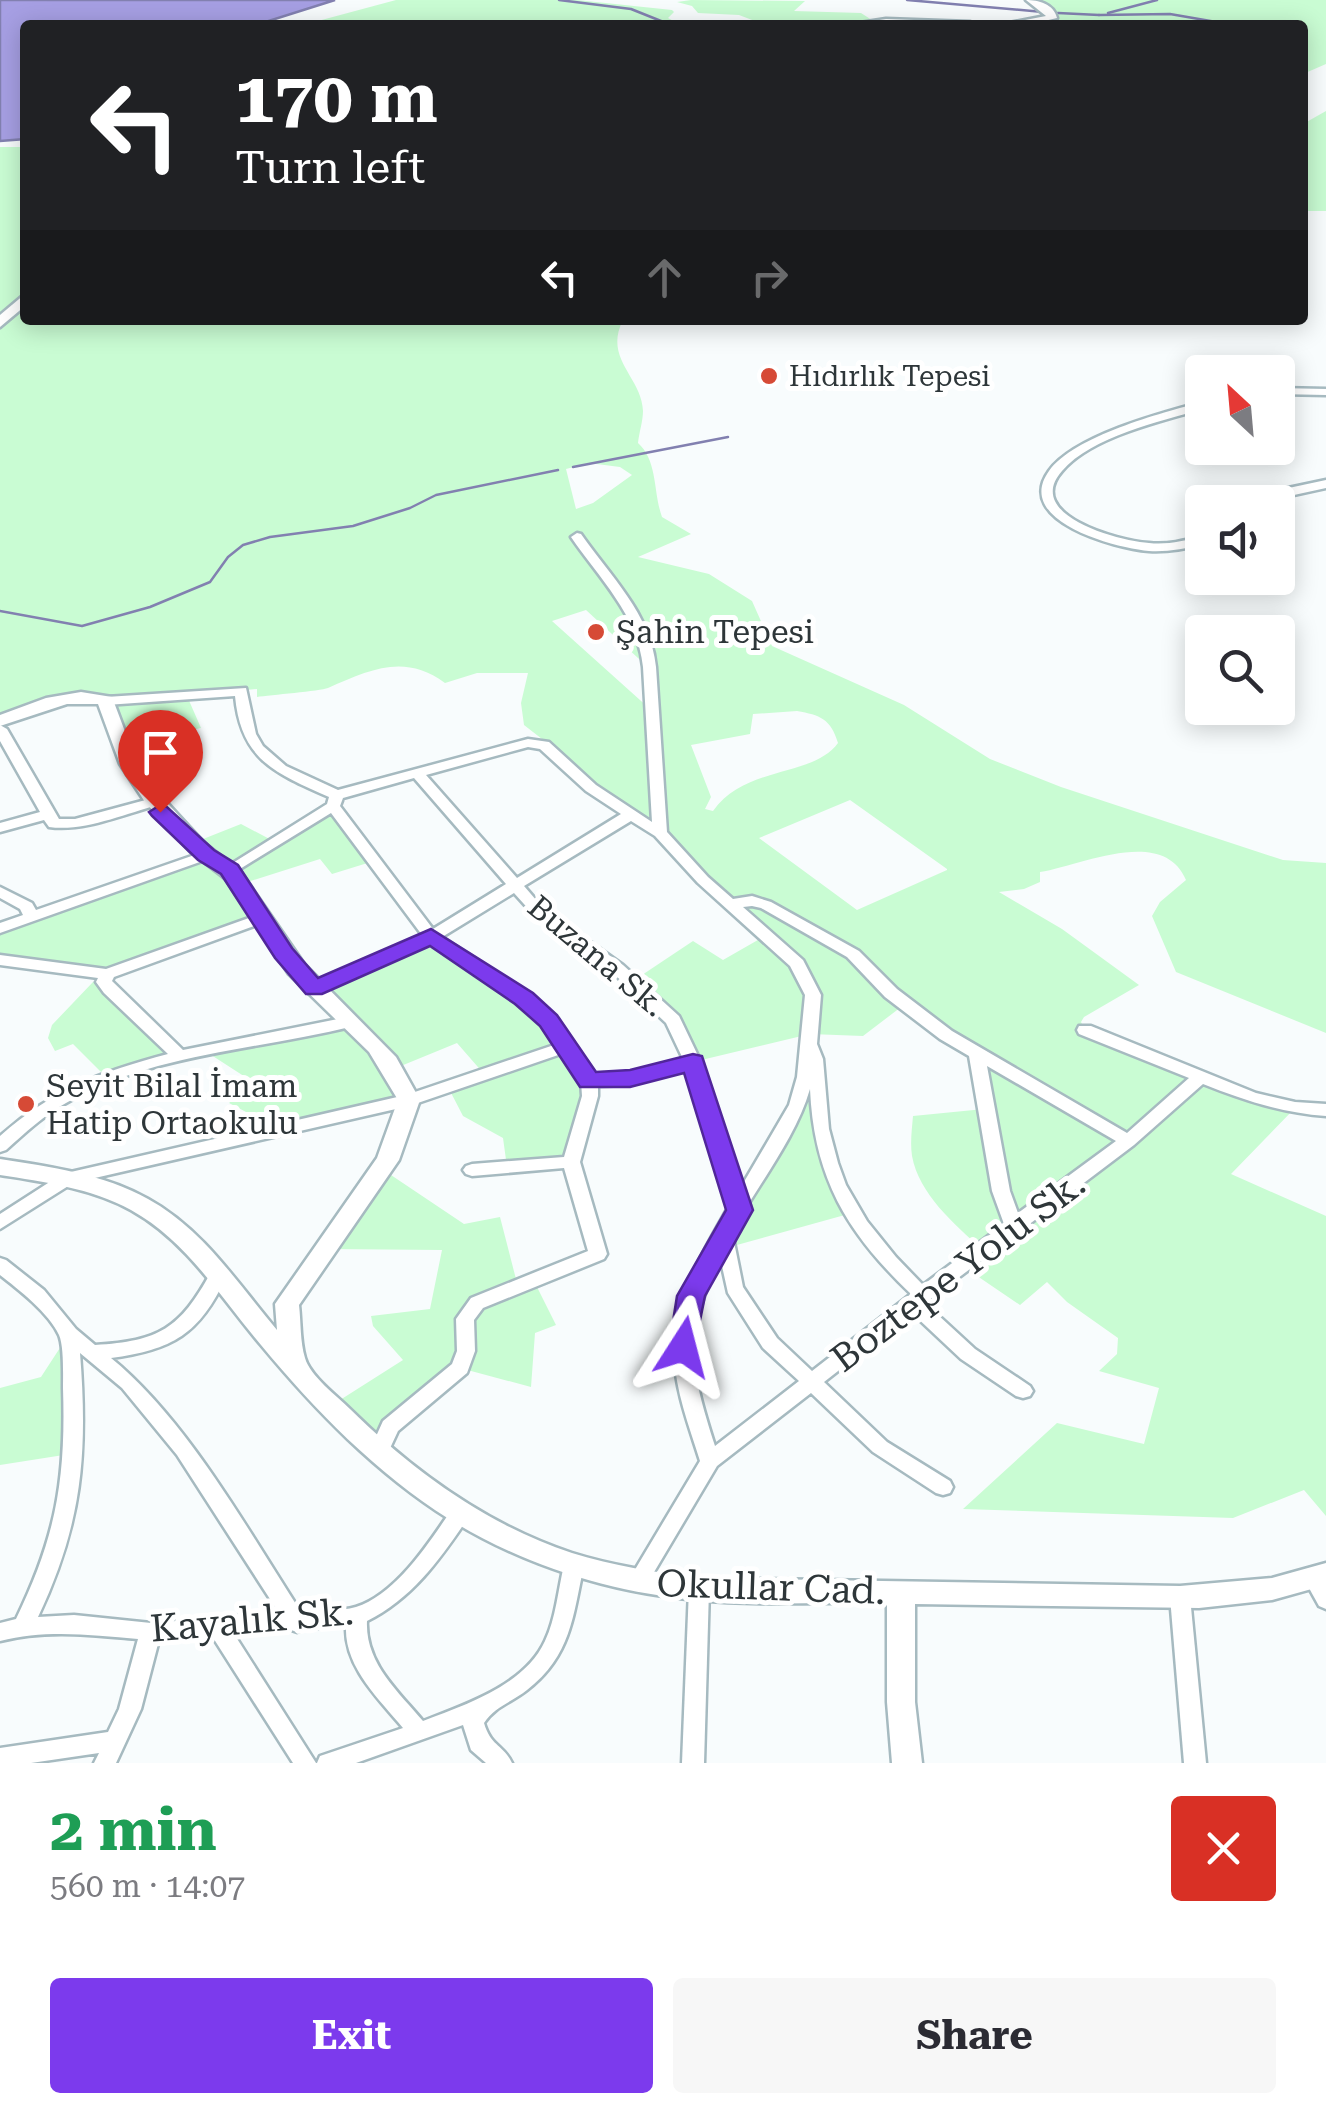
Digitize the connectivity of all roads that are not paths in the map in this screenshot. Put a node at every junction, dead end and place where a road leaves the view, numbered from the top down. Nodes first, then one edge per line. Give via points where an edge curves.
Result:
1 (1031, 0) edge
2 (1047, 20) edge
3 (20, 303) edge
4 (0, 323) edge
5 (1295, 391) edge
6 (1326, 392) edge
7 (1185, 411) edge
8 (1326, 484) edge
9 (1295, 490) edge
10 (577, 537) dead end
11 (1185, 543) edge
12 (106, 701) junction
13 (0, 720) edge
14 (0, 729) edge
15 (417, 773) junction
16 (335, 800) junction
17 (153, 802) junction
18 (46, 815) junction
19 (630, 815) junction
20 (0, 828) edge
21 (660, 833) junction
22 (206, 855) junction
23 (230, 870) junction
24 (512, 884) junction
25 (0, 892) edge
26 (730, 904) junction
27 (31, 916) junction
28 (262, 918) junction
29 (0, 928) edge
30 (431, 936) junction
31 (0, 960) edge
32 (107, 974) junction
33 (314, 989) junction
34 (348, 1022) junction
35 (1085, 1030) dead end
36 (810, 1042) junction
37 (567, 1046) junction
38 (978, 1054) junction
39 (180, 1056) junction
40 (693, 1062) junction
41 (1202, 1076) junction
42 (589, 1081) junction
43 (409, 1100) junction
44 (1326, 1110) edge
45 (1128, 1141) junction
46 (0, 1146) edge
47 (571, 1162) junction
48 (0, 1168) edge
49 (472, 1170) dead end
50 (68, 1178) junction
51 (739, 1210) junction
52 (0, 1223) edge
53 (1014, 1227) junction
54 (725, 1234) junction
55 (0, 1265) edge
56 (217, 1277) junction
57 (918, 1299) junction
58 (69, 1334) junction
59 (90, 1352) junction
60 (293, 1366) junction
61 (813, 1382) junction
62 (1023, 1391) dead end
63 (378, 1454) junction
64 (710, 1461) junction
65 (943, 1487) dead end
66 (461, 1512) junction
67 (574, 1565) junction
68 (637, 1583) junction
69 (1322, 1584) edge
70 (699, 1589) junction
71 (901, 1590) junction
72 (1180, 1597) junction
73 (357, 1616) junction
74 (298, 1623) junction
75 (23, 1626) junction
76 (218, 1627) junction
77 (0, 1632) edge
78 (151, 1632) junction
79 (483, 1706) junction
80 (418, 1730) junction
81 (116, 1742) junction
82 (0, 1758) edge
83 (105, 1763) edge
84 (305, 1763) edge
85 (328, 1763) edge
86 (501, 1763) edge
87 (694, 1763) edge
88 (907, 1763) edge
89 (1195, 1763) edge

1 - 2 street via 1046,9 1052,18
3 - 4 street
5 - 6 street
7 - 11 street via 1082,450 1052,473 1048,502 1098,536 1159,547
8 - 9 street
10 - 21 street via 614,582 652,659
12 - 13 street via 63,701
12 - 16 street via 241,691 243,725 258,753
12 - 17 street via 120,745
14 - 18 street
15 - 16 street
15 - 19 street via 528,743 544,745
15 - 24 street, Buzana Sk.
16 - 23 street
16 - 30 street
17 - 18 street via 66,825
17 - 22 street
18 - 20 street
19 - 21 street
19 - 24 street
21 - 26 street
22 - 23 street
22 - 27 street
23 - 28 street
24 - 30 street
24 - 40 street, Buzana Sk. via 648,993 673,1020
25 - 27 street via 19,900
26 - 36 street via 808,982
26 - 38 street via 766,905 853,954 914,1012
27 - 29 street
28 - 32 street
28 - 33 street
30 - 33 street
30 - 37 street via 524,999
31 - 32 street
32 - 39 street via 110,989
33 - 34 street
34 - 39 street
34 - 43 street via 384,1050
35 - 41 street
36 - 51 street via 797,1104
36 - 57 street via 822,1140 834,1179 868,1237
37 - 42 street
37 - 43 street
38 - 45 street
38 - 53 street via 1001,1191
39 - 46 street via 66,1096
40 - 42 street
40 - 51 street, Buzana Sk.
41 - 44 street via 1251,1097
41 - 45 street, Boztepe Yolu Sk.
42 - 47 street
43 - 50 street
43 - 60 street via 388,1160 287,1304
45 - 53 street, Boztepe Yolu Sk.
47 - 49 street
47 - 63 street via 598,1254 478,1304 465,1319 460,1368 390,1426
48 - 50 street, Okullar Cad.
50 - 52 street
50 - 56 street, Okullar Cad. via 141,1205 182,1235
51 - 54 street
53 - 57 street, Boztepe Yolu Sk.
54 - 61 street via 743,1307
54 - 64 street via 691,1296 683,1347
55 - 58 street via 38,1295
56 - 59 street via 207,1304 184,1327 123,1351
56 - 60 street, Okullar Cad.
57 - 61 street, Boztepe Yolu Sk.
57 - 62 street via 968,1354
58 - 59 street
58 - 75 street via 75,1392 64,1524
59 - 74 street via 129,1384 184,1450
60 - 63 street, Okullar Cad.
61 - 64 street, Boztepe Yolu Sk.
61 - 65 street via 880,1447
63 - 66 street, Okullar Cad.
64 - 68 street
66 - 67 street, Okullar Cad.
66 - 73 street, Kayalık Sk. via 409,1582 382,1606
67 - 68 street, Okullar Cad.
67 - 79 street via 554,1648 534,1677
68 - 70 street, Okullar Cad.
69 - 72 street, Okullar Cad.
70 - 71 street, Okullar Cad.
70 - 87 street
71 - 72 street, Okullar Cad.
71 - 88 street
72 - 89 street
73 - 74 street, Kayalık Sk.
73 - 80 street via 362,1660
74 - 76 street, Kayalık Sk.
75 - 77 street, Kayalık Sk.
75 - 78 street, Kayalık Sk.
76 - 78 street, Kayalık Sk.
76 - 84 street
78 - 81 street
79 - 80 street
79 - 86 street via 473,1722 479,1744
80 - 85 street
81 - 82 street
81 - 83 street

